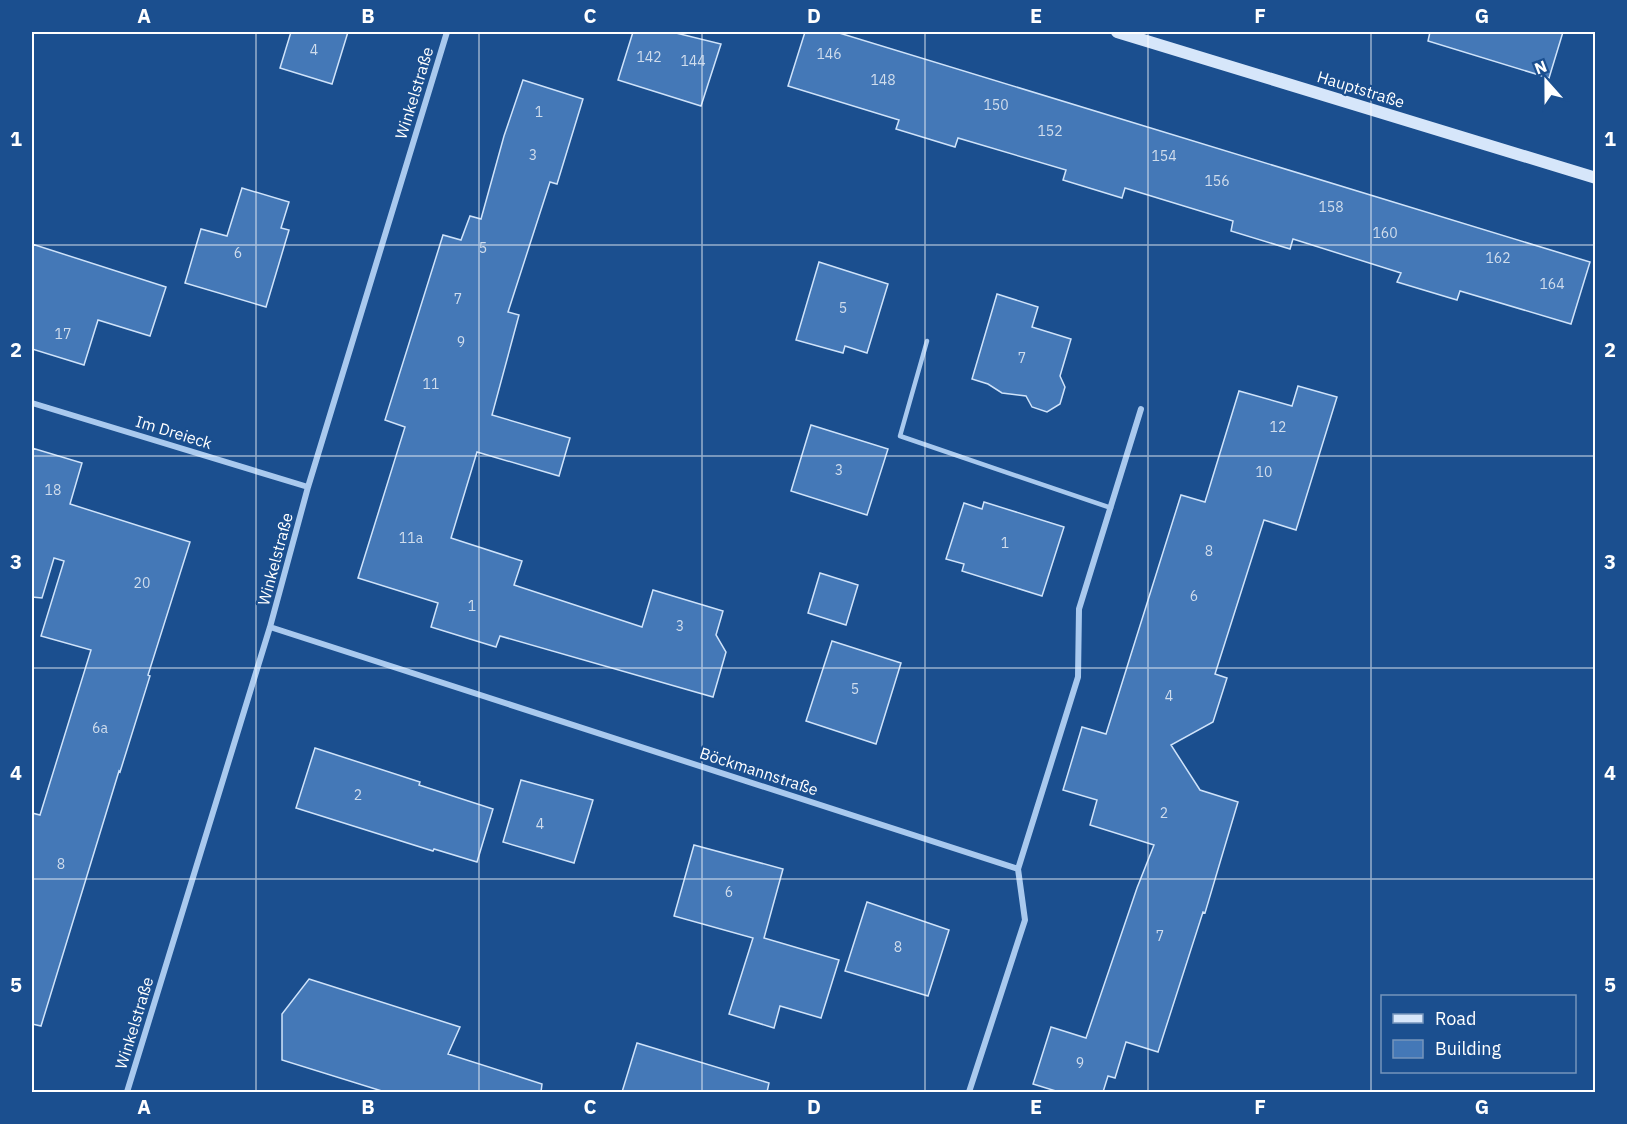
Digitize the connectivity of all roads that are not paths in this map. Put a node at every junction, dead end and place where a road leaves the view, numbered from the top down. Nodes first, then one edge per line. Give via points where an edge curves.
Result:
1 (447, 32) edge
2 (1117, 32) edge
3 (1596, 178) edge
4 (927, 341) dead end
5 (32, 403) edge
6 (1141, 409) dead end
7 (308, 487) junction
8 (1111, 508) junction
9 (270, 627) junction
10 (1018, 869) junction
11 (127, 1092) edge
12 (969, 1092) edge

1 - 7 street, Winkelstraße
2 - 3 main road, Hauptstraße
4 - 8 lane via 900,436
5 - 7 street, Im Dreieck
6 - 8 street
7 - 9 street, Winkelstraße
8 - 10 street via 1079,609 1078,677
9 - 10 street, Böckmannstraße
9 - 11 street, Winkelstraße
10 - 12 street via 1025,920

